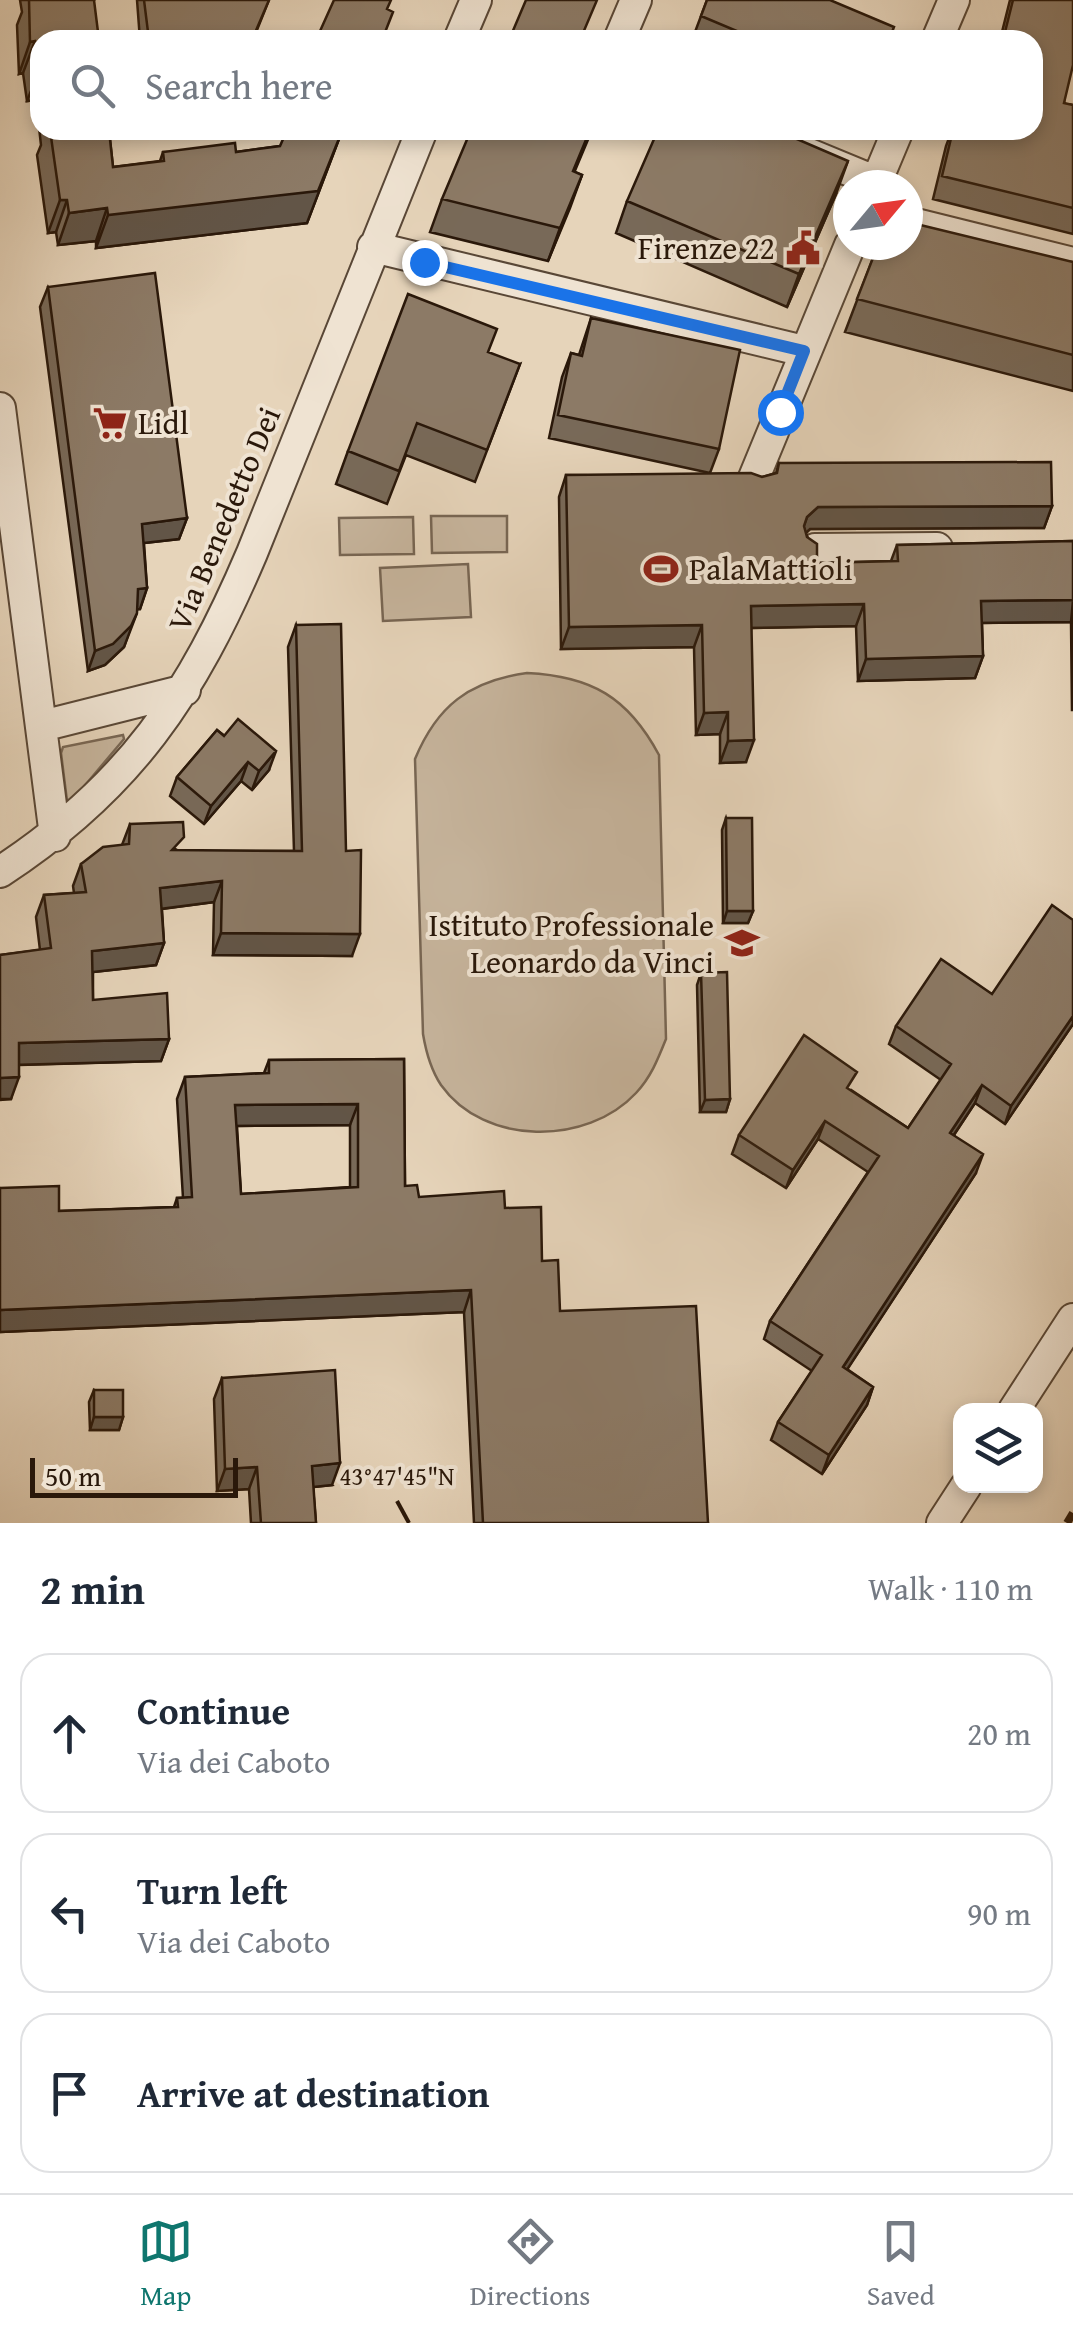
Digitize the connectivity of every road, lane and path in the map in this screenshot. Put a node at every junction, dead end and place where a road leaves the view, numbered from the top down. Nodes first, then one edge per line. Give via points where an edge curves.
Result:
1 (476, 0) edge
2 (636, 0) edge
3 (954, 0) edge
4 (464, 30) edge
5 (623, 30) edge
6 (941, 30) edge
7 (418, 140) edge
8 (775, 140) edge
9 (894, 140) edge
10 (845, 170) edge
11 (881, 170) edge
12 (923, 226) edge
13 (372, 247) junction
14 (843, 260) edge
15 (1073, 263) edge
16 (804, 351) junction
17 (0, 408) edge
18 (753, 480) edge
19 (974, 547) edge
20 (815, 550) edge
21 (184, 690) junction
22 (42, 726) junction
23 (54, 836) junction
24 (0, 872) edge
25 (1073, 1319) edge
26 (1019, 1403) edge
27 (961, 1493) edge
28 (942, 1523) edge

1 - 4 street
2 - 5 street
3 - 6 street
7 - 13 street, Via Benedetto Dei
8 - 10 street
9 - 11 street
12 - 15 street
13 - 16 street
13 - 21 street, Via Benedetto Dei via 245,570
14 - 16 street
16 - 18 street
17 - 22 street
19 - 20 street
21 - 22 street
21 - 23 street, Via Benedetto Dei via 132,762
22 - 23 street
23 - 24 street, Via Benedetto Dei
25 - 26 street
27 - 28 street

